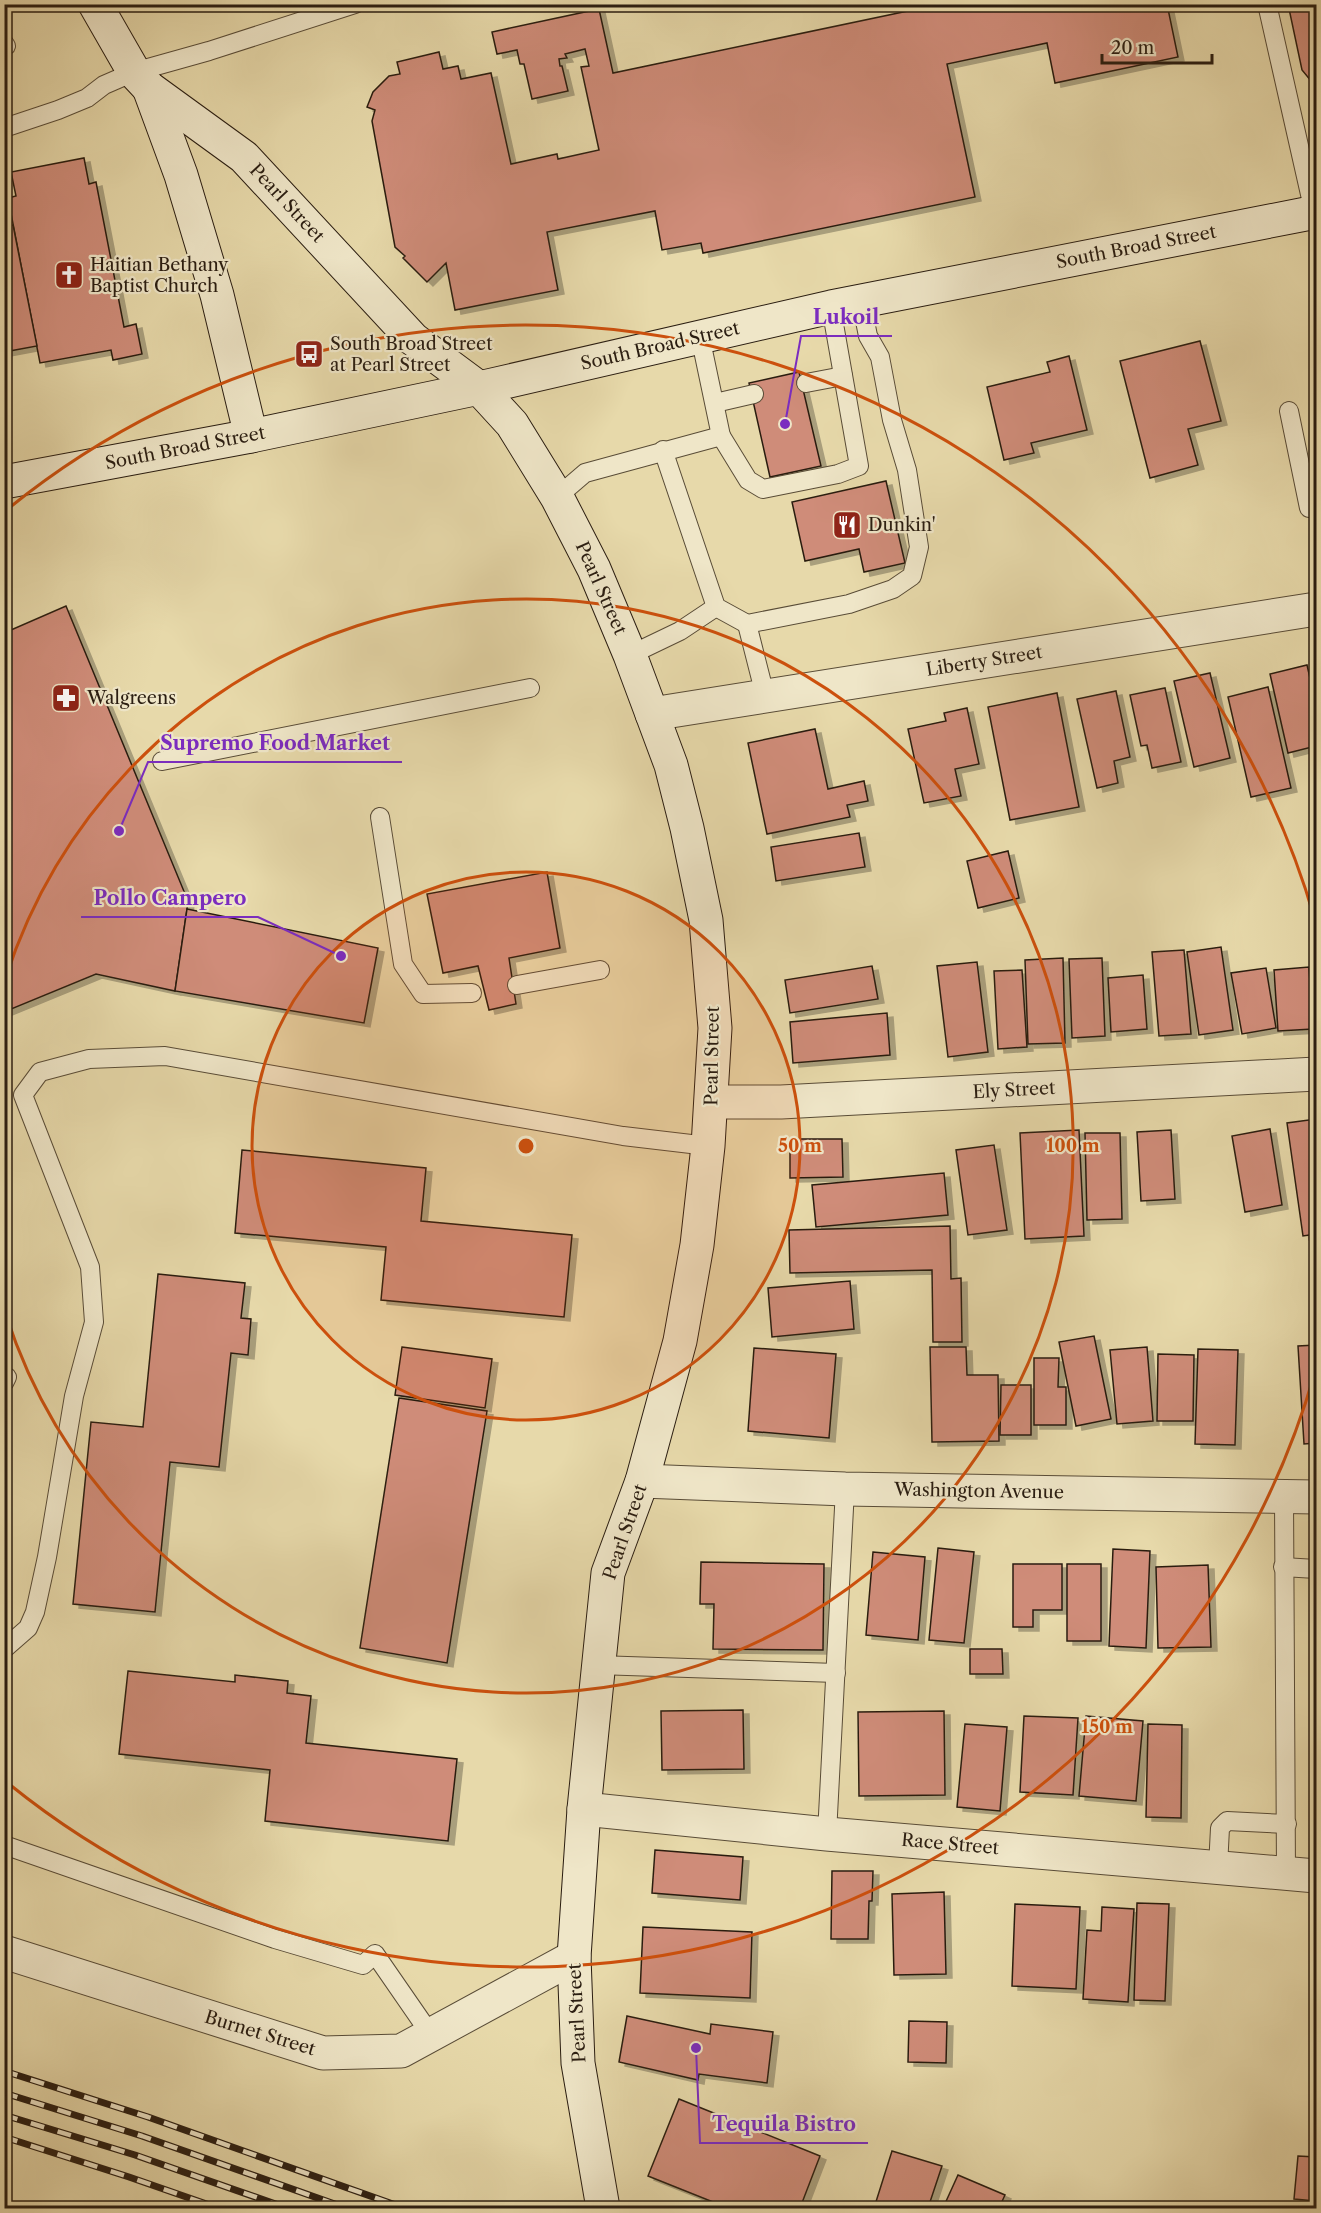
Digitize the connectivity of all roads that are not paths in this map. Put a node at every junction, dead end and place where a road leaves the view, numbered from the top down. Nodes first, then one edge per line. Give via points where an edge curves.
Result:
1 (95, 4) edge
2 (355, 4) edge
3 (1267, 4) edge
4 (4, 43) edge
5 (4, 47) edge
6 (142, 80) junction
7 (4, 128) edge
8 (1315, 212) edge
9 (846, 304) junction
10 (700, 336) junction
11 (843, 376) junction
12 (806, 383) dead end
13 (479, 387) junction
14 (754, 394) dead end
15 (715, 403) junction
16 (1289, 411) dead end
17 (250, 436) junction
18 (721, 436) junction
19 (663, 450) junction
20 (4, 482) edge
21 (557, 497) junction
22 (1317, 507) edge
23 (716, 607) junction
24 (1317, 609) edge
25 (747, 624) junction
26 (630, 655) junction
27 (530, 688) dead end
28 (765, 695) junction
29 (652, 714) junction
30 (162, 762) dead end
31 (380, 817) dead end
32 (600, 970) dead end
33 (517, 985) dead end
34 (472, 993) dead end
35 (1317, 1074) edge
36 (712, 1102) junction
37 (708, 1146) junction
38 (642, 1481) junction
39 (845, 1489) junction
40 (1284, 1497) junction
41 (1317, 1497) edge
42 (1283, 1567) junction
43 (1317, 1569) edge
44 (4, 1649) edge
45 (597, 1665) junction
46 (836, 1673) junction
47 (584, 1809) junction
48 (1287, 1824) junction
49 (827, 1834) junction
50 (4, 1845) edge
51 (1218, 1867) junction
52 (1301, 1875) edge
53 (4, 1952) edge
54 (574, 1957) junction
55 (431, 2035) junction
56 (603, 2208) edge

1 - 6 street, Pearl Street
2 - 6 lane via 209,51
3 - 8 lane
4 - 5 lane
6 - 7 lane via 104,85 87,98
6 - 13 street, Pearl Street via 244,157 413,339
6 - 17 street, Pearl Street via 181,176 217,295
8 - 9 street, South Broad Street
9 - 10 street, South Broad Street
9 - 11 lane
9 - 25 lane via 880,357 907,470 919,548 912,576 893,589 849,604
10 - 13 street, South Broad Street
10 - 15 lane
11 - 12 lane
11 - 18 lane via 859,466 763,489 748,480
13 - 17 street, South Broad Street
13 - 21 street, Pearl Street via 512,424
14 - 15 lane
15 - 18 lane
16 - 22 lane via 1309,508
17 - 20 street, South Broad Street
18 - 19 lane
19 - 21 lane via 585,473
19 - 23 lane
21 - 26 street, Pearl Street via 594,569
23 - 25 lane
23 - 26 lane via 680,631
24 - 28 street, Liberty Street
25 - 28 lane
26 - 29 street, Pearl Street
27 - 30 lane
28 - 29 street, Liberty Street
29 - 36 street, Pearl Street via 679,797 706,920 715,1028
31 - 34 lane via 403,964 423,994
32 - 33 lane
35 - 36 street, Ely Street via 781,1102
36 - 37 street, Pearl Street
37 - 38 street, Pearl Street via 697,1245 680,1341
37 - 44 lane via 623,1136 165,1056 89,1059 40,1072 23,1095 90,1267 94,1322 74,1396 35,1612 28,1628
38 - 39 street, Washington Avenue
38 - 45 street, Pearl Street via 608,1573
39 - 40 street, Washington Avenue
39 - 46 lane
40 - 41 street, Washington Avenue
40 - 42 lane
42 - 43 lane
42 - 48 lane
45 - 46 lane
45 - 47 street, Pearl Street
46 - 49 lane
47 - 49 street, Race Street
47 - 54 street, Pearl Street
48 - 51 lane via 1227,1821 1220,1828
48 - 52 lane
49 - 51 street, Race Street
50 - 55 lane via 274,1939 363,1965 375,1954
51 - 52 street, Race Street
53 - 55 street, Burnet Street via 323,2053 401,2050
54 - 55 street, Burnet Street
54 - 56 street, Pearl Street via 578,2063

